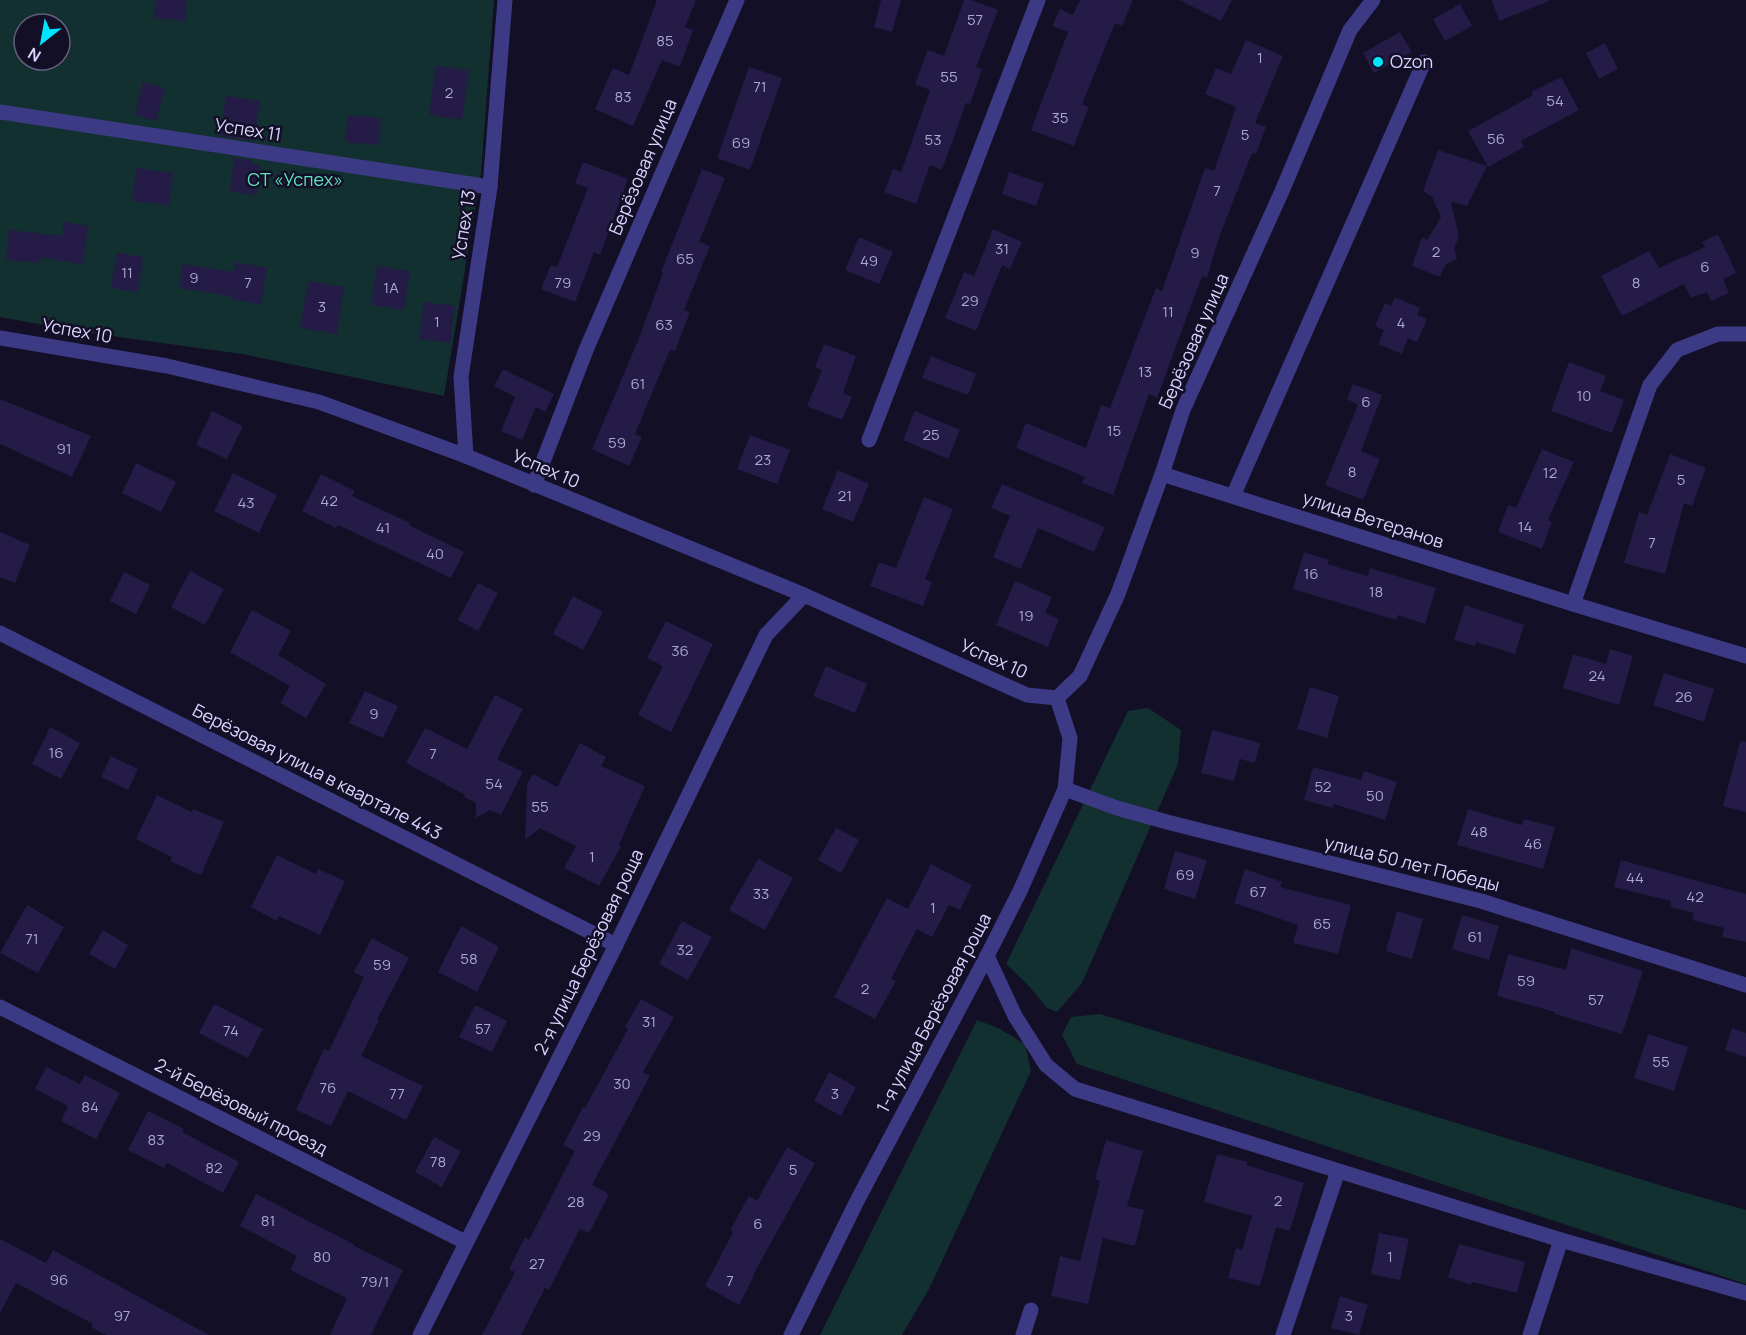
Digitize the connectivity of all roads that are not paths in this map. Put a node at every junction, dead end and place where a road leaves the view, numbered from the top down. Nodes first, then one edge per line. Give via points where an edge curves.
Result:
1 (505, 0) edge
2 (737, 0) edge
3 (1038, 0) edge
4 (1373, 0) edge
5 (1425, 62) dead end
6 (0, 112) edge
7 (490, 187) junction
8 (1746, 334) edge
9 (0, 338) edge
10 (869, 440) dead end
11 (466, 456) junction
12 (1162, 474) junction
13 (534, 485) junction
14 (1233, 496) junction
15 (804, 595) junction
16 (1573, 604) junction
17 (0, 633) edge
18 (1746, 656) edge
19 (1057, 698) junction
20 (1065, 789) junction
21 (616, 945) junction
22 (987, 956) junction
23 (1746, 985) edge
24 (0, 1007) edge
25 (1338, 1171) junction
26 (1561, 1240) junction
27 (465, 1242) junction
28 (1746, 1293) edge
29 (1030, 1310) dead end
30 (420, 1335) edge
31 (791, 1335) edge
32 (1023, 1335) edge
33 (1283, 1335) edge
34 (1530, 1335) edge

1 - 7 street, Успех 13
2 - 13 street, Берёзовая улица via 586,350
3 - 10 street
4 - 12 street, Берёзовая улица via 1350,30 1183,410
5 - 14 street
6 - 7 street, Успех 11
7 - 11 street, Успех 13 via 461,377
8 - 16 street via 1718,334 1677,350 1650,385
9 - 11 street, Успех 10 via 167,366 320,402
11 - 13 street, Успех 10
12 - 14 street, улица Ветеранов
12 - 19 street, Берёзовая улица via 1118,594 1080,676
13 - 15 street, Успех 10
14 - 16 street, улица Ветеранов
15 - 19 street, Успех 10 via 1027,695
15 - 21 street, 2-я улица Берёзовая роща via 766,635
16 - 18 street, улица Ветеранов
17 - 21 street, Берёзовая улица в квартале 443
19 - 20 street, 1-я улица Берёзовая роща via 1070,738
20 - 22 street, 1-я улица Берёзовая роща
20 - 23 street, улица 50 лет Победы via 1167,822 1481,901
21 - 27 street, 2-я улица Берёзовая роща
22 - 25 street via 1015,1016 1046,1065 1075,1089
22 - 31 street, 1-я улица Берёзовая роща via 858,1198
24 - 27 street, 2-й Берёзовый проезд
25 - 26 street
25 - 33 street
26 - 28 street
26 - 34 street
27 - 30 street, 2-я улица Берёзовая роща
29 - 32 street

